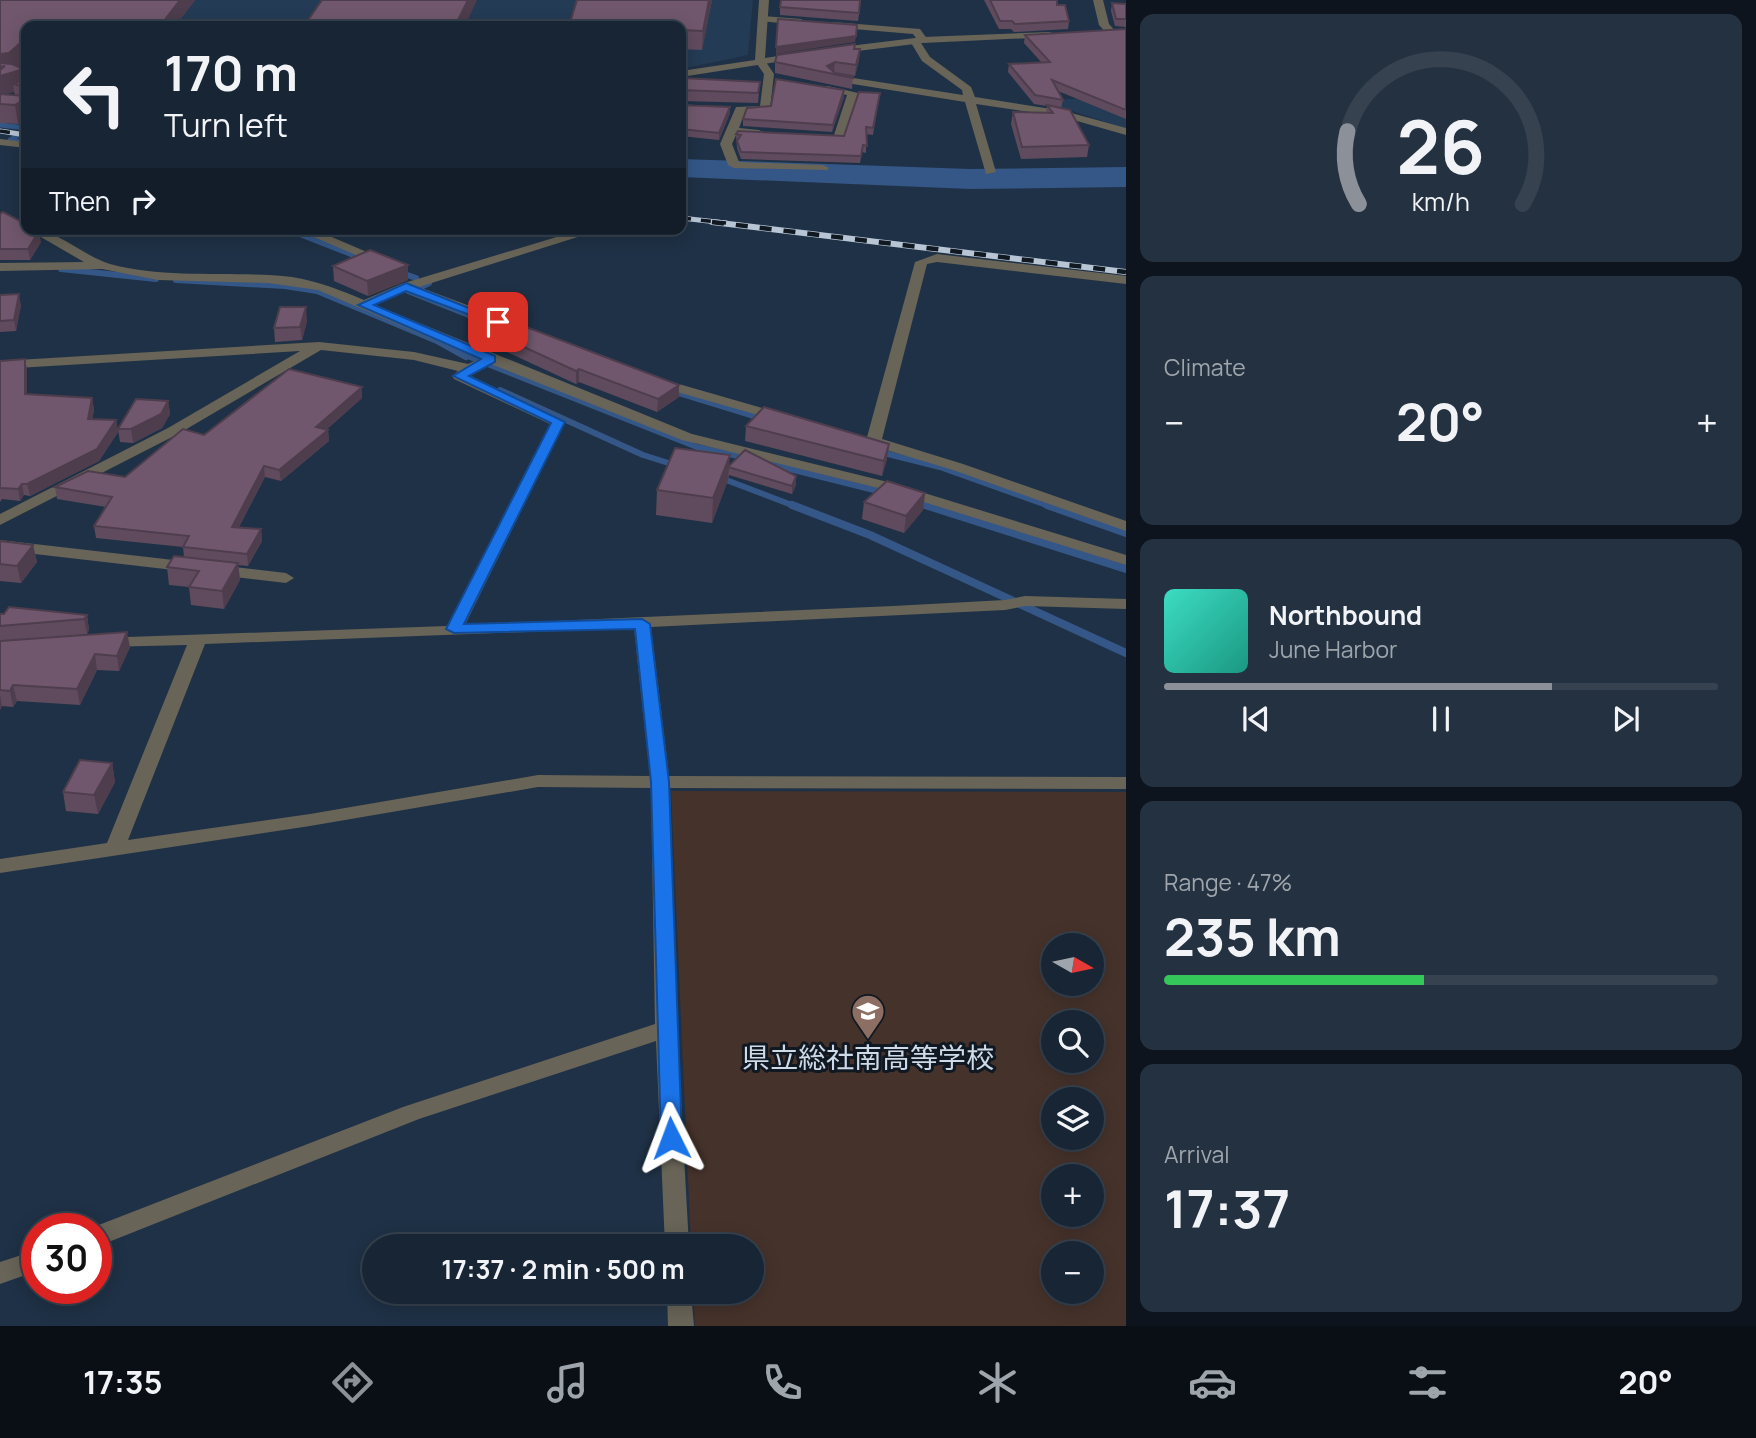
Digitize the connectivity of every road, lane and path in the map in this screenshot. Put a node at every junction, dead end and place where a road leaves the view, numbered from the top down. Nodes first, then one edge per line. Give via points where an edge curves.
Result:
1 (764, 0) edge
2 (1098, 0) edge
3 (763, 19) junction
4 (1111, 32) junction
5 (1126, 32) edge
6 (1098, 33) edge
7 (1058, 35) edge
8 (919, 41) junction
9 (825, 52) edge
10 (812, 54) edge
11 (760, 61) junction
12 (686, 73) edge
13 (834, 78) edge
14 (817, 87) edge
15 (970, 97) junction
16 (733, 131) junction
17 (1126, 132) edge
18 (772, 134) edge
19 (812, 137) edge
20 (0, 142) edge
21 (21, 144) edge
22 (822, 168) dead end
23 (990, 173) dead end
24 (44, 235) edge
25 (315, 235) edge
26 (577, 235) edge
27 (102, 266) junction
28 (0, 267) edge
29 (429, 280) junction
30 (1126, 280) edge
31 (406, 287) junction
32 (364, 305) junction
33 (536, 335) edge
34 (319, 346) junction
35 (482, 363) junction
36 (0, 365) edge
37 (642, 375) edge
38 (795, 422) edge
39 (0, 520) edge
40 (1126, 526) edge
41 (0, 545) edge
42 (1126, 560) edge
43 (286, 578) dead end
44 (1126, 604) edge
45 (642, 624) junction
46 (454, 629) junction
47 (198, 640) junction
48 (84, 642) edge
49 (660, 782) junction
50 (1126, 783) edge
51 (115, 849) junction
52 (0, 866) edge
53 (666, 1029) junction
54 (112, 1231) edge
55 (676, 1234) edge
56 (21, 1266) edge
57 (0, 1273) edge
58 (680, 1304) edge
59 (681, 1326) edge

1 - 3 street
2 - 4 street via 1104,25
3 - 8 street via 916,31
3 - 11 street
4 - 5 street
4 - 6 street
7 - 8 street
8 - 9 street
8 - 15 street via 926,59 967,89
10 - 11 street
11 - 12 street
11 - 16 street via 775,80 765,109 734,108
13 - 15 street
14 - 19 street via 853,93 838,139
15 - 17 street via 1064,114
15 - 23 street
16 - 18 street
16 - 22 street via 726,144 734,165
20 - 21 street
24 - 27 street
25 - 29 street
26 - 29 street
27 - 28 street
27 - 32 street via 297,282
29 - 31 street
30 - 40 street via 937,257 921,262 869,442 958,467
31 - 32 street
31 - 33 street
32 - 35 street
34 - 35 street
34 - 36 street
34 - 39 street via 173,431
35 - 42 street via 687,437 887,486
35 - 46 street via 459,376 558,422
37 - 38 street
41 - 43 street
44 - 45 street via 1017,603
45 - 46 street
45 - 49 street
46 - 47 street
47 - 48 street
47 - 51 street
49 - 50 street
49 - 51 street via 538,781
49 - 53 street
51 - 52 street
53 - 54 street via 411,1113
53 - 55 street
56 - 57 street
58 - 59 street

